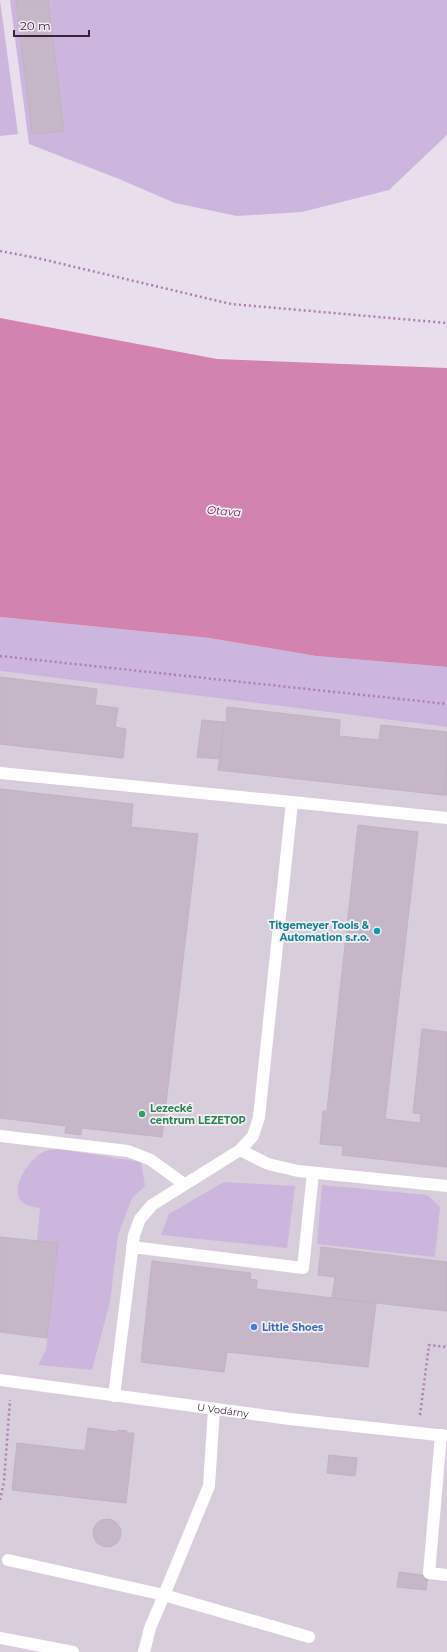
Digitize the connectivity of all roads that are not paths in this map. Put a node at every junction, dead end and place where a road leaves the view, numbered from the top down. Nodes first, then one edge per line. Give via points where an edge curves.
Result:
1 (0, 773) edge
2 (292, 802) junction
3 (447, 818) edge
4 (0, 1136) edge
5 (240, 1150) junction
6 (313, 1172) junction
7 (184, 1184) junction
8 (447, 1186) edge
9 (132, 1247) junction
10 (6, 1381) edge
11 (114, 1396) junction
12 (214, 1409) junction
13 (444, 1436) edge
14 (8, 1560) dead end
15 (447, 1575) edge
16 (164, 1595) junction
17 (308, 1637) dead end
18 (0, 1638) edge
19 (73, 1652) edge
20 (144, 1652) edge

1 - 2 street
2 - 3 street
2 - 5 street via 259,1117 253,1136
4 - 7 street via 128,1151 152,1160
5 - 6 street via 268,1164
5 - 7 street
6 - 8 street
6 - 9 street via 303,1268
7 - 9 street via 152,1205 140,1219
9 - 11 street
10 - 11 street, U Vodárny
11 - 12 street, U Vodárny
12 - 13 street, U Vodárny
12 - 16 street via 209,1486
13 - 15 street via 429,1573
14 - 16 street
16 - 17 street
16 - 20 street via 150,1628
18 - 19 street

